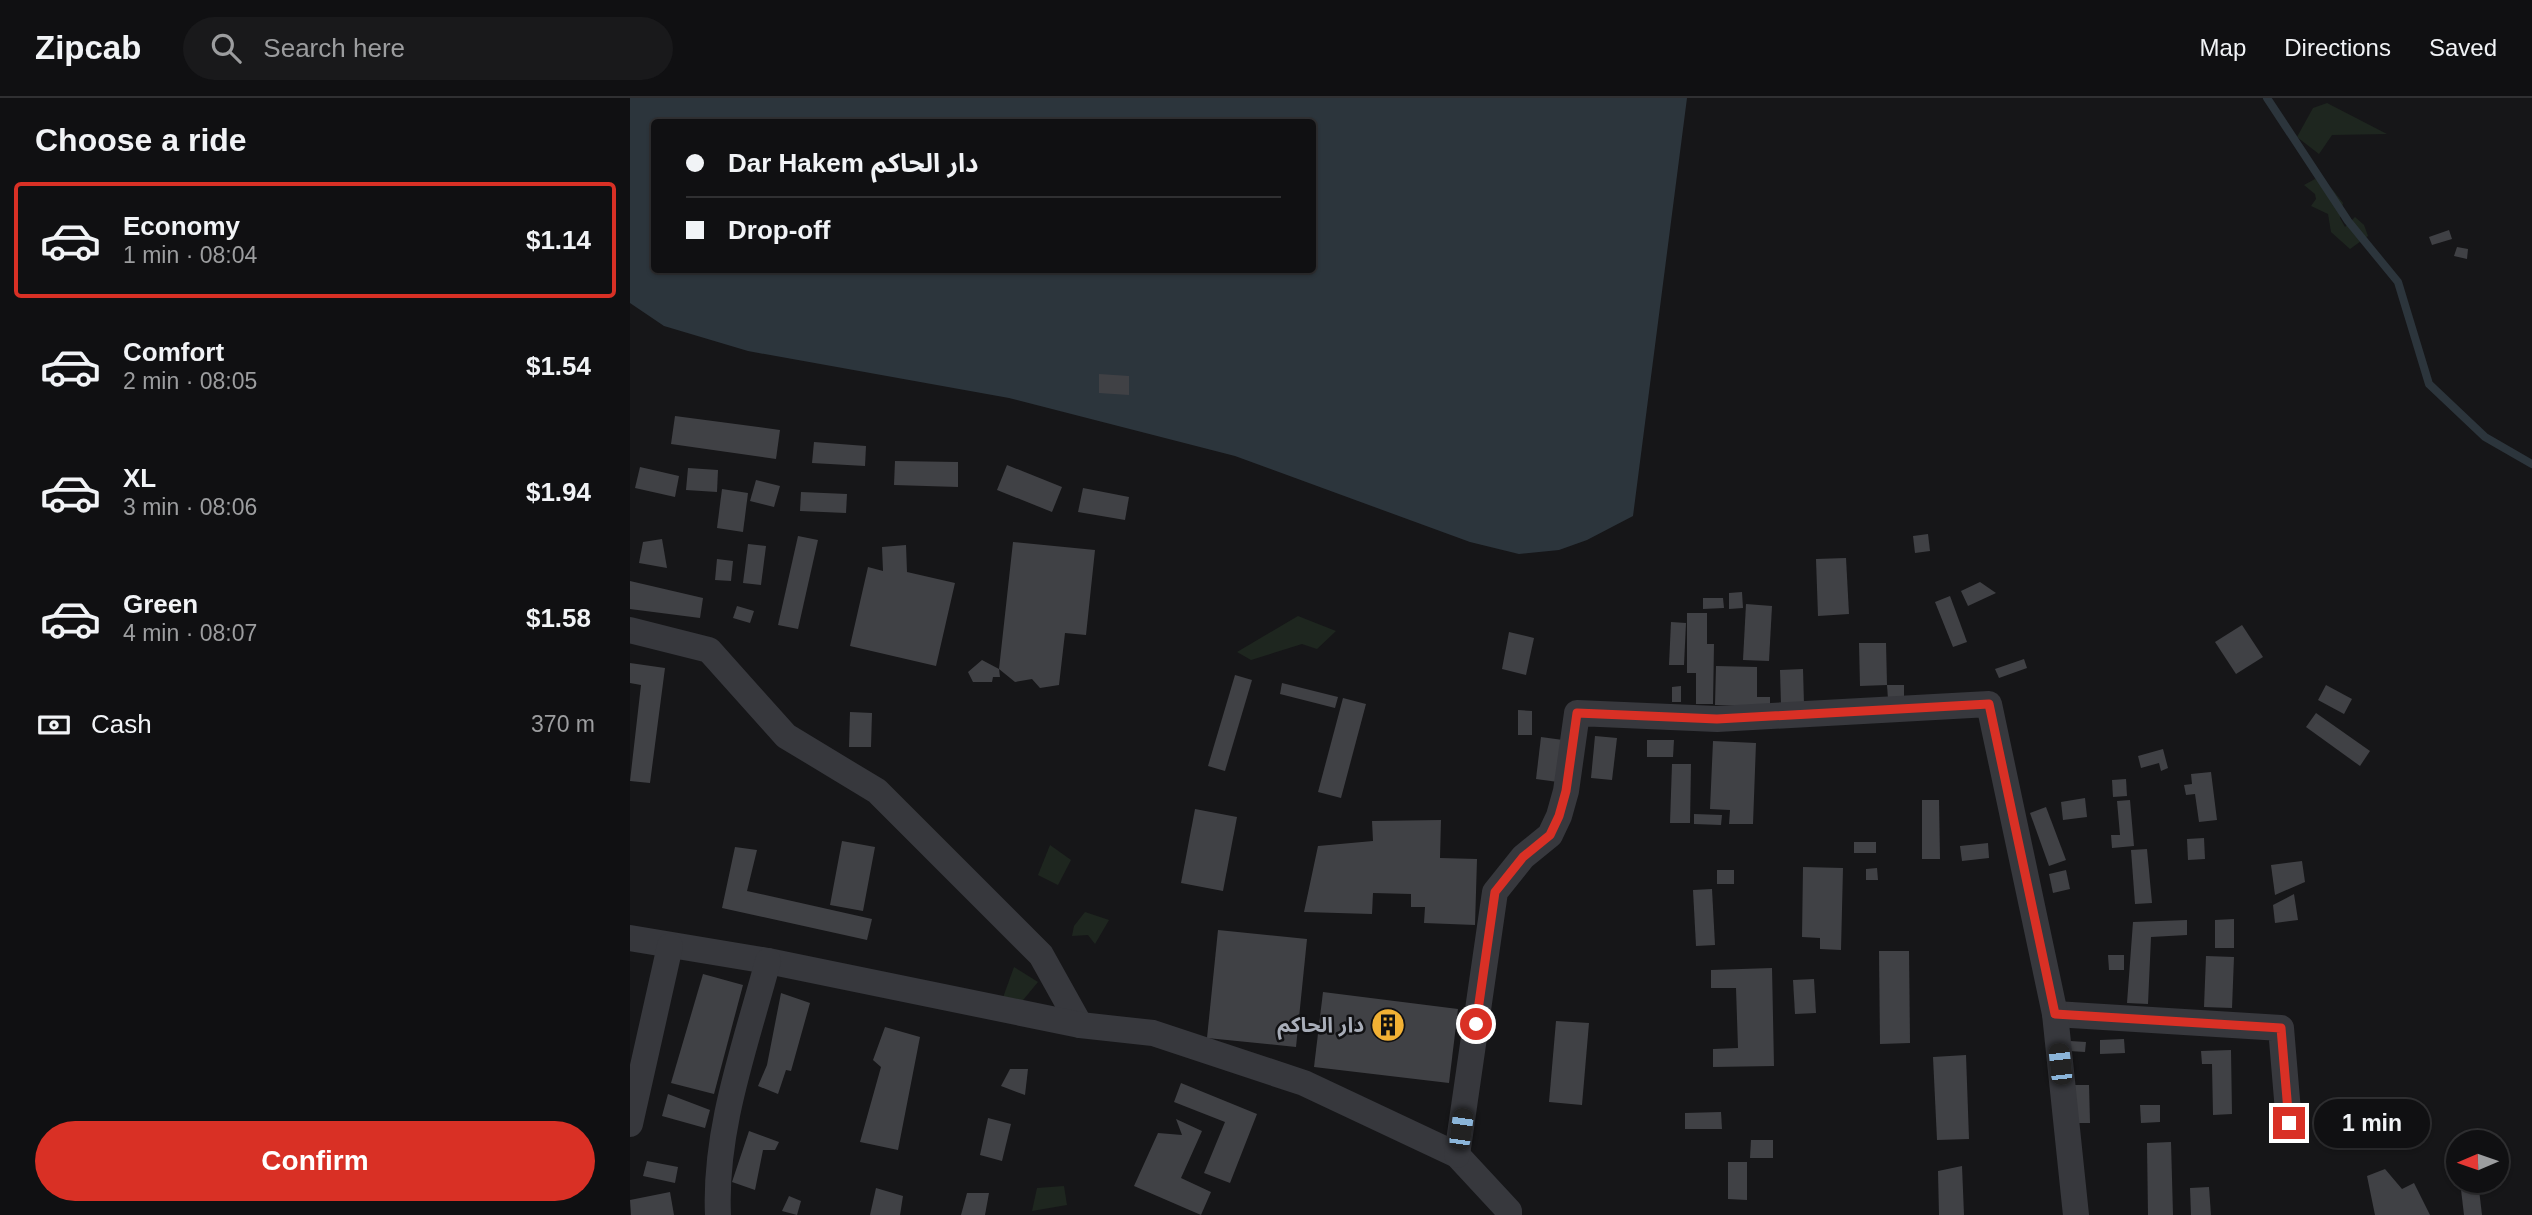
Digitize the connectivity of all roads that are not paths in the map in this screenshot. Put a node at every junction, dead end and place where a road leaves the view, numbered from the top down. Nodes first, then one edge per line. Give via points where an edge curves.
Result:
1 (630, 630) edge
2 (630, 938) edge
3 (670, 946) junction
4 (768, 961) junction
5 (2055, 1014) junction
6 (1080, 1025) junction
7 (2289, 1123) dead end
8 (630, 1124) edge
9 (1457, 1155) junction
10 (718, 1215) edge
11 (1509, 1215) edge
12 (2076, 1215) edge

1 - 6 street via 709,650 786,736 877,791 1041,955
2 - 3 street
3 - 4 street
3 - 8 street
4 - 6 street
4 - 10 street via 724,1128
5 - 7 street via 2281,1028
5 - 9 street via 1989,704 1717,719 1577,713 1559,816 1550,835 1523,857 1495,892
5 - 12 street
6 - 9 street via 1153,1033 1245,1062 1304,1083
9 - 11 street

